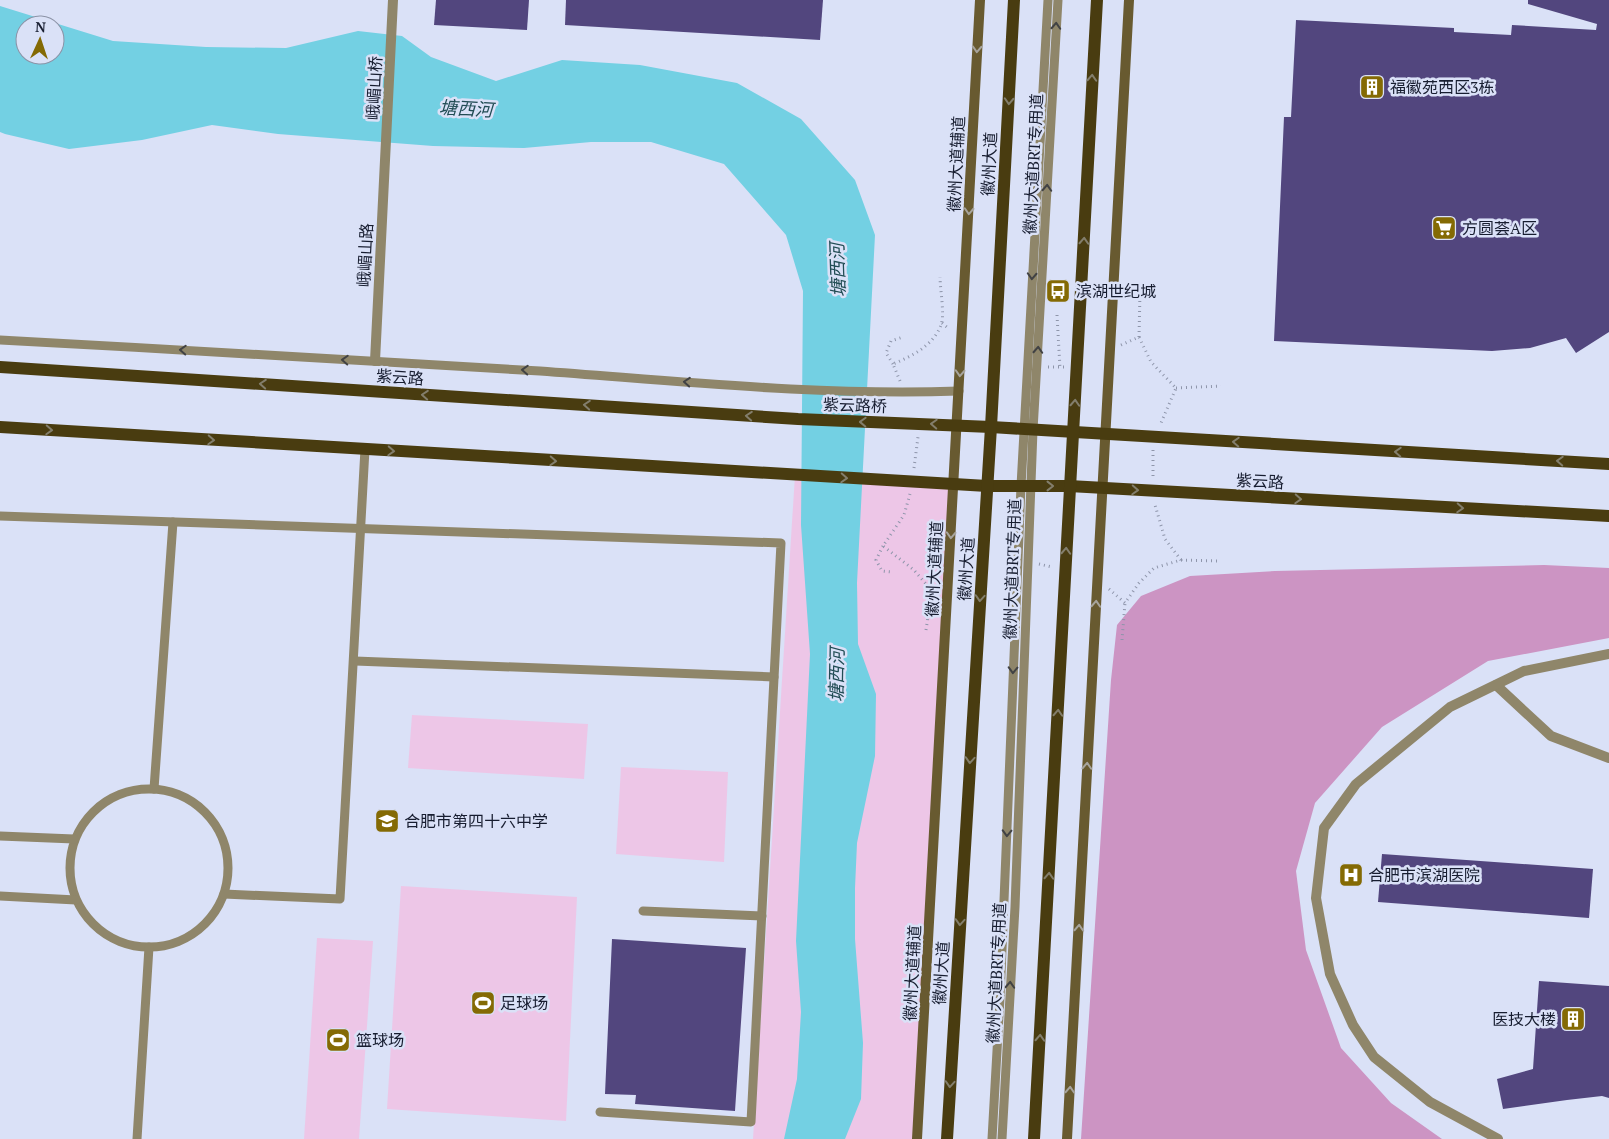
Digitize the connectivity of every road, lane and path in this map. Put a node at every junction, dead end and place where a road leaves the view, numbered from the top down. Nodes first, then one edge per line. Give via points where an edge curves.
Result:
1 (393, 0) edge
2 (980, 0) edge
3 (1014, 0) edge
4 (1048, 0) edge
5 (1058, 0) edge
6 (1097, 0) edge
7 (1129, 0) edge
8 (386, 150) joint
9 (940, 277) dead end
10 (1140, 292) dead end
11 (1057, 316) dead end
12 (942, 324) dead end
13 (903, 336) dead end
14 (1139, 337) dead end
15 (0, 340) edge
16 (375, 361) junction
17 (893, 364) dead end
18 (0, 367) edge
19 (1060, 368) dead end
20 (1221, 386) dead end
21 (1176, 388) dead end
22 (959, 391) junction
23 (798, 419) joint
24 (957, 426) junction
25 (0, 427) edge
26 (991, 427) junction
27 (1029, 429) junction
28 (1073, 432) junction
29 (1106, 435) junction
30 (366, 450) junction
31 (1609, 464) edge
32 (954, 483) junction
33 (987, 486) junction
34 (1026, 486) junction
35 (1069, 486) junction
36 (1102, 488) junction
37 (0, 516) edge
38 (1609, 516) edge
39 (173, 522) junction
40 (362, 529) junction
41 (883, 546) dead end
42 (1181, 560) dead end
43 (1220, 561) dead end
44 (892, 572) dead end
45 (932, 591) dead end
46 (1125, 603) dead end
47 (926, 630) dead end
48 (1122, 640) dead end
49 (1609, 654) edge
50 (355, 661) junction
51 (774, 677) junction
52 (1496, 685) junction
53 (1609, 758) edge
54 (154, 789) junction
55 (0, 836) edge
56 (74, 839) junction
57 (224, 894) junction
58 (0, 896) edge
59 (76, 900) junction
60 (642, 911) dead end
61 (762, 916) junction
62 (149, 947) junction
63 (600, 1112) dead end
64 (137, 1139) edge
65 (917, 1139) edge
66 (947, 1139) edge
67 (992, 1139) edge
68 (1002, 1139) edge
69 (1034, 1139) edge
70 (1067, 1139) edge
71 (1498, 1139) edge

1 - 8 street, 峨嵋山桥
2 -> 22 street, 徽州大道辅道
3 -> 26 main road, 徽州大道
4 -> 27 lane, 徽州大道BRT专用道
27 -> 5 lane, 徽州大道BRT专用道
28 -> 6 main road
7 - 29 street
8 - 16 street, 峨嵋山路
9 - 12 path
10 - 14 path
11 - 19 path
13 - 17 path via 891,341 886,353
16 -> 15 lane
22 -> 16 lane via 770,388
23 -> 18 main road, 紫云路
20 - 21 path
22 - 24 street, 徽州大道辅道
24 -> 23 main road, 紫云路桥
24 - 26 main road
24 - 32 street, 徽州大道辅道
25 -> 30 main road
26 - 27 main road
26 - 33 main road, 徽州大道
27 - 28 main road
27 - 34 lane, 徽州大道BRT专用道
28 - 29 main road
28 - 35 main road
31 -> 29 main road
29 - 36 street
30 -> 32 main road, 紫云路
30 - 40 lane
32 - 33 main road, 紫云路
32 -> 65 street, 徽州大道辅道
33 - 34 main road, 紫云路
33 -> 66 main road, 徽州大道
34 -> 35 main road, 紫云路
34 -> 67 lane, 徽州大道BRT专用道
68 -> 34 lane, 徽州大道BRT专用道 via 1014,907
35 - 36 main road, 紫云路
69 -> 35 main road
36 -> 38 main road, 紫云路
70 -> 36 street
37 - 39 lane
39 - 40 lane
39 - 54 lane
40 - 50 lane
40 - 51 lane via 781,543
41 - 44 path via 876,560 882,572
42 - 43 path
45 - 47 path
46 - 48 path
49 - 52 street via 1524,671
50 - 51 lane
50 - 57 lane via 340,900
51 - 61 lane
52 - 53 street via 1551,736
52 - 71 street via 1450,707 1356,784 1324,828 1316,898 1330,974 1353,1025 1374,1057 1430,1102
54 - 56 lane via 127,792 102,804
54 - 57 lane via 191,801 202,808 218,828 227,852 228,877
55 - 56 lane
56 - 59 lane via 70,874
57 - 62 lane via 207,922 197,931 175,943
58 - 59 lane
59 - 62 lane via 91,922 113,939
60 - 61 lane
61 - 63 lane via 751,1122
62 - 64 lane

